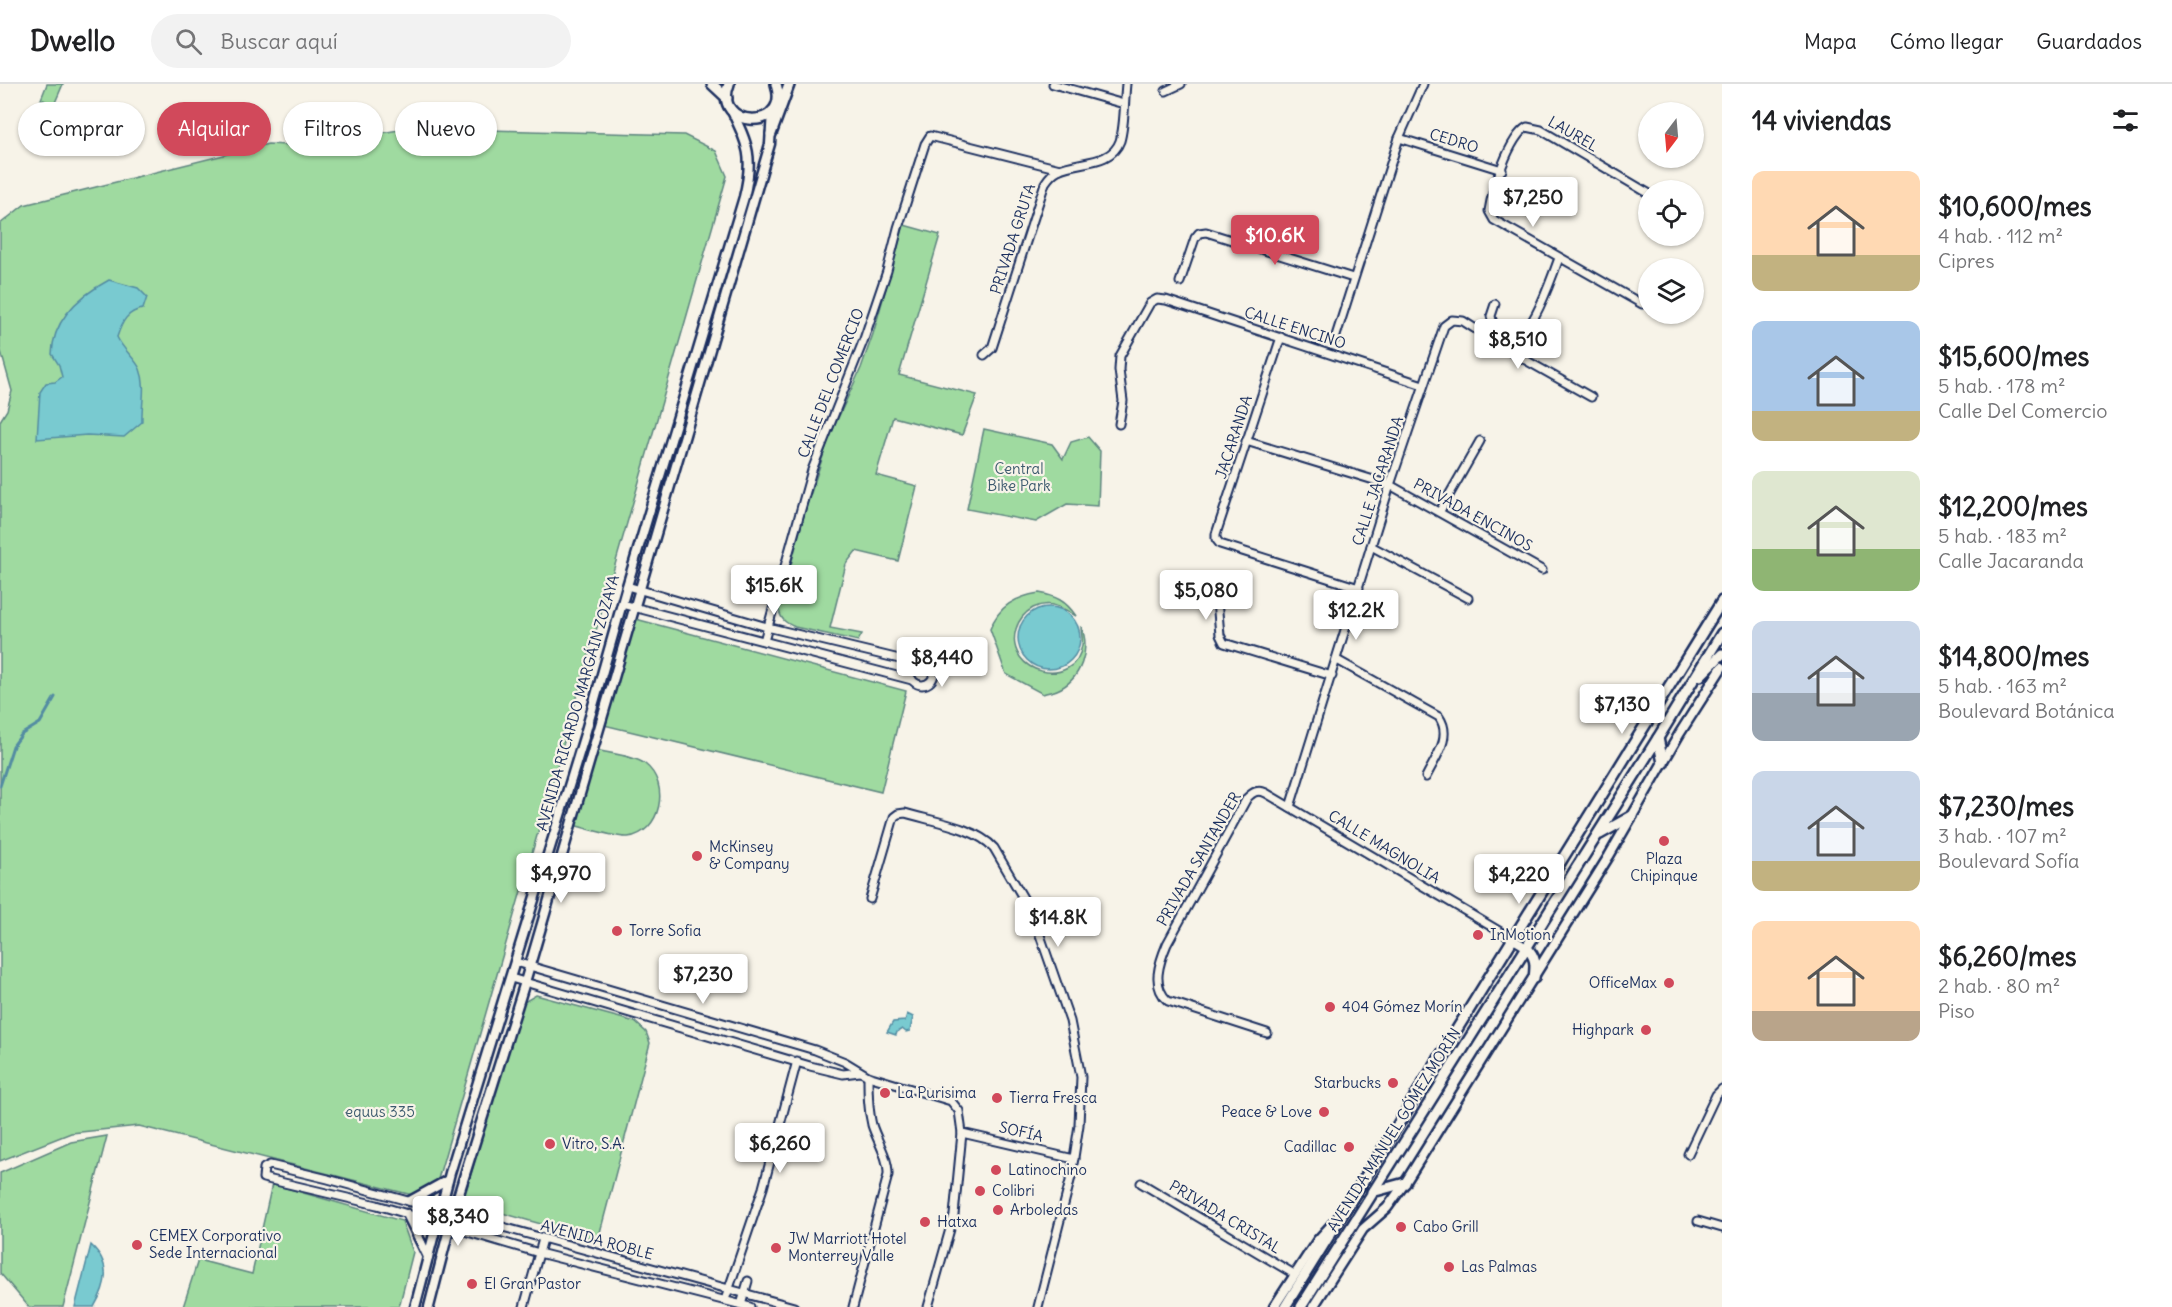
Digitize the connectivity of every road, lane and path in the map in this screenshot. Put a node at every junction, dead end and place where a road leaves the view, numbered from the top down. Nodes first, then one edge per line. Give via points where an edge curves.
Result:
1 (712, 84) edge
2 (729, 84) edge
3 (776, 84) edge
4 (1053, 84) edge
5 (1126, 84) edge
6 (1181, 84) edge
7 (1423, 84) edge
8 (790, 85) edge
9 (1166, 91) dead end
10 (727, 98) junction
11 (777, 100) junction
12 (1124, 104) junction
13 (731, 109) junction
14 (772, 111) junction
15 (771, 134) junction
16 (1399, 138) junction
17 (1060, 169) junction
18 (1502, 170) junction
19 (1638, 187) edge
20 (1559, 258) junction
21 (1353, 278) junction
22 (1180, 282) dead end
23 (1638, 302) edge
24 (1494, 304) dead end
25 (1281, 337) junction
26 (1335, 339) dead end
27 (984, 355) dead end
28 (1423, 385) junction
29 (1591, 398) dead end
30 (1119, 424) dead end
31 (1246, 441) junction
32 (1480, 441) dead end
33 (1390, 485) junction
34 (1440, 511) junction
35 (1371, 546) junction
36 (1542, 570) dead end
37 (627, 586) junction
38 (1359, 588) junction
39 (640, 589) junction
40 (1216, 589) dead end
41 (1468, 598) dead end
42 (1722, 601) edge
43 (622, 604) junction
44 (634, 608) junction
45 (767, 627) junction
46 (1722, 633) edge
47 (764, 641) junction
48 (1722, 654) edge
49 (1337, 660) junction
50 (916, 663) junction
51 (1722, 667) edge
52 (1332, 676) junction
53 (1695, 677) junction
54 (912, 680) junction
55 (1658, 738) junction
56 (1663, 763) junction
57 (1426, 777) dead end
58 (1290, 807) junction
59 (1632, 816) junction
60 (1598, 835) junction
61 (870, 899) dead end
62 (1513, 940) junction
63 (1526, 947) junction
64 (516, 962) junction
65 (529, 967) junction
66 (511, 978) junction
67 (1534, 978) junction
68 (525, 982) junction
69 (1267, 1033) dead end
70 (797, 1061) junction
71 (861, 1072) junction
72 (868, 1076) junction
73 (1722, 1089) edge
74 (962, 1133) junction
75 (1688, 1154) dead end
76 (1074, 1159) junction
77 (328, 1179) junction
78 (448, 1180) junction
79 (1141, 1183) dead end
80 (1405, 1183) junction
81 (1372, 1192) junction
82 (326, 1193) junction
83 (410, 1201) junction
84 (440, 1209) junction
85 (453, 1213) junction
86 (1343, 1213) junction
87 (407, 1214) junction
88 (1698, 1221) dead end
89 (437, 1223) junction
90 (450, 1227) junction
91 (1722, 1228) edge
92 (543, 1239) junction
93 (539, 1253) junction
94 (428, 1257) junction
95 (1294, 1274) junction
96 (748, 1281) dead end
97 (728, 1289) junction
98 (744, 1293) junction
99 (725, 1300) junction
100 (741, 1305) junction
101 (415, 1307) edge
102 (429, 1307) edge
103 (524, 1307) edge
104 (750, 1307) edge
105 (794, 1307) edge
106 (853, 1307) edge
107 (928, 1307) edge
108 (1038, 1307) edge
109 (1274, 1307) edge
110 (1285, 1307) edge
111 (1301, 1307) edge
112 (1313, 1307) edge

1 - 10 main road
2 - 10 main road
3 - 11 main road
4 - 12 street
5 - 12 street
6 - 9 street
7 - 16 street
8 - 11 main road
8 - 15 main road
10 - 13 main road
11 - 14 main road
12 - 17 street via 1117,148 1099,159
13 - 14 main road via 746,120 765,117
13 - 37 street, AVENIDA RICARDO MARGÁIN ZOZAYA via 750,153 748,180
14 - 15 street, AVENIDA RICARDO MARGÁIN ZOZAYA
15 - 39 street, AVENIDA RICARDO MARGÁIN ZOZAYA
16 - 18 street, CEDRO
16 - 21 street
17 - 27 street, PRIVADA GRUTA via 1045,183 992,348
17 - 45 street, CALLE DEL COMERCIO via 930,136 864,339 816,457
18 - 19 street, LAUREL via 1516,136 1531,127
18 - 20 street via 1490,215
20 - 23 street
20 - 24 street via 1526,328 1504,329 1493,324
21 - 22 street via 1206,232 1195,238
21 - 26 street
25 - 28 street, CALLE ENCINO
25 - 30 street, CALLE ENCINO via 1157,299 1144,312 1120,356 1123,401
25 - 31 street, JACARANDA
28 - 29 street, CALLE JACARANDA via 1444,326 1456,319
28 - 33 street, CALLE JACARANDA
31 - 33 street, PRIVADA ENCINOS
31 - 38 street, JACARANDA via 1216,539
32 - 34 street
33 - 34 street, PRIVADA ENCINOS
33 - 35 street, CALLE JACARANDA
34 - 36 street, PRIVADA ENCINOS
35 - 38 street, CALLE JACARANDA
35 - 41 street
37 - 39 street
37 - 43 street, AVENIDA RICARDO MARGÁIN ZOZAYA
38 - 49 street, CALLE JACARANDA
39 - 44 street, AVENIDA RICARDO MARGÁIN ZOZAYA
39 - 45 street
40 - 52 street via 1224,643
42 - 62 main road, AVENIDA MANUEL GÓMEZ MORÍN
43 - 44 street
43 - 64 street, AVENIDA RICARDO MARGÁIN ZOZAYA
44 - 47 street
44 - 65 street, AVENIDA RICARDO MARGÁIN ZOZAYA
45 - 47 street, CALLE DEL COMERCIO
45 - 50 street
46 - 53 main road, AVENIDA MANUEL GÓMEZ MORÍN
47 - 54 street
48 - 53 main road
49 - 52 street, CALLE JACARANDA
49 - 57 street via 1439,717 1446,737
50 - 54 street via 910,671
50 - 54 street via 929,664 934,676 924,685
51 - 56 street, AVENIDA MANUEL GÓMEZ MORÍN
52 - 58 street, CALLE JACARANDA
53 - 55 main road, AVENIDA MANUEL GÓMEZ MORÍN
55 - 56 main road
55 - 60 main road, AVENIDA MANUEL GÓMEZ MORÍN
56 - 59 street, AVENIDA MANUEL GÓMEZ MORÍN
58 - 62 street, CALLE MAGNOLIA
58 - 69 street, PRIVADA SANTANDER via 1262,791 1248,798 1167,944 1158,973 1160,991 1168,1001
59 - 60 main road
59 - 67 street, AVENIDA MANUEL GÓMEZ MORÍN
60 - 63 main road, AVENIDA MANUEL GÓMEZ MORÍN
61 - 76 street via 891,824 898,814 978,834 994,848 1033,915 1070,1021 1081,1077
62 - 63 street, CALLE MAGNOLIA
62 - 86 main road, AVENIDA MANUEL GÓMEZ MORÍN
63 - 67 main road via 1536,961
63 - 81 main road, AVENIDA MANUEL GÓMEZ MORÍN
64 - 65 street
64 - 66 street, AVENIDA RICARDO MARGÁIN ZOZAYA
65 - 68 street, AVENIDA RICARDO MARGÁIN ZOZAYA
65 - 71 street via 815,1050
66 - 68 street
66 - 78 street, AVENIDA RICARDO MARGÁIN ZOZAYA
67 - 80 street, AVENIDA MANUEL GÓMEZ MORÍN
68 - 70 street
68 - 85 street, AVENIDA RICARDO MARGÁIN ZOZAYA
70 - 71 street via 843,1074
70 - 97 street via 763,1188
71 - 72 street
72 - 74 street via 951,1101 959,1111
72 - 106 street via 872,1122 888,1164 888,1175
73 - 75 street
74 - 76 street, SOFÍA
74 - 107 street via 954,1215
76 - 108 street
77 - 82 street
77 - 82 street, AVENIDA ROBLE via 270,1165 263,1173 264,1178
77 - 83 street, AVENIDA ROBLE
78 - 83 street
78 - 84 street, AVENIDA RICARDO MARGÁIN ZOZAYA
79 - 95 street, PRIVADA CRISTAL
80 - 81 main road
80 - 112 street, AVENIDA MANUEL GÓMEZ MORÍN via 1387,1208 1364,1228
81 - 111 main road, AVENIDA MANUEL GÓMEZ MORÍN
82 - 87 street, AVENIDA ROBLE
83 - 84 street, AVENIDA ROBLE
84 - 85 street, AVENIDA ROBLE
84 - 89 street, AVENIDA RICARDO MARGÁIN ZOZAYA
85 - 90 street, AVENIDA RICARDO MARGÁIN ZOZAYA
85 - 92 street, AVENIDA ROBLE
86 - 95 street, AVENIDA MANUEL GÓMEZ MORÍN via 1323,1233
86 - 110 main road, AVENIDA MANUEL GÓMEZ MORÍN
87 - 89 street, AVENIDA ROBLE
87 - 94 street
88 - 91 street
89 - 90 street, AVENIDA ROBLE
89 - 94 street, AVENIDA RICARDO MARGÁIN ZOZAYA
90 - 93 street, AVENIDA ROBLE
90 - 102 street, AVENIDA RICARDO MARGÁIN ZOZAYA
92 - 93 street
92 - 97 street, AVENIDA ROBLE
93 - 99 street, AVENIDA ROBLE
93 - 103 street
94 - 101 street, AVENIDA RICARDO MARGÁIN ZOZAYA
95 - 109 street, AVENIDA MANUEL GÓMEZ MORÍN
96 - 98 street
97 - 98 street, AVENIDA ROBLE
97 - 99 street
98 - 100 street
98 - 105 street, AVENIDA ROBLE
99 - 100 street, AVENIDA ROBLE
100 - 104 street, AVENIDA ROBLE

